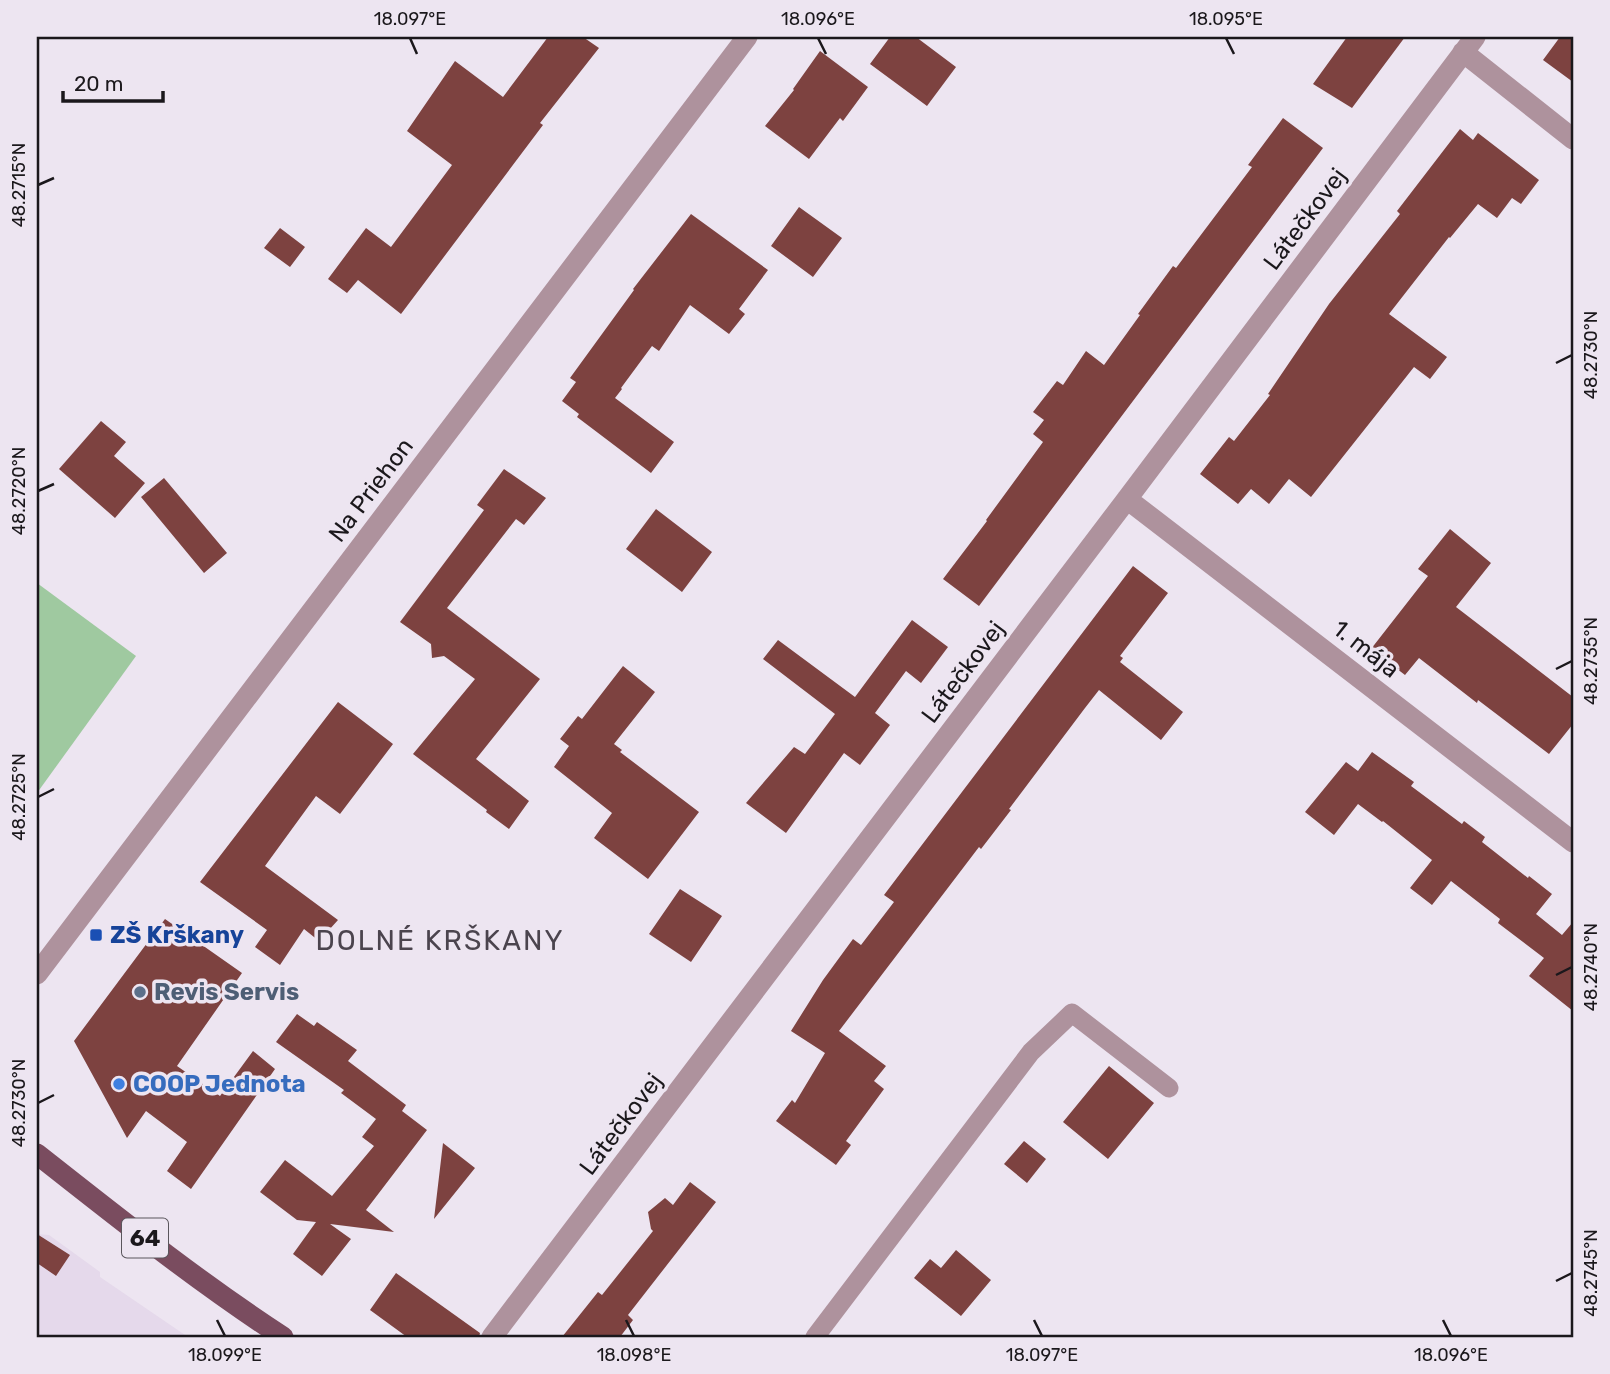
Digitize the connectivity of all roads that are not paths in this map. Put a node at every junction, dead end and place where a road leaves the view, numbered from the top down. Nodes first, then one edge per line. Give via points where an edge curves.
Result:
1 (747, 37) edge
2 (1469, 44) edge
3 (1573, 139) edge
4 (1127, 499) junction
5 (1573, 842) edge
6 (37, 974) edge
7 (1169, 1088) dead end
8 (39, 1162) edge
9 (283, 1337) edge
10 (492, 1337) edge
11 (815, 1337) edge

1 - 6 street, Na Priehon
2 - 3 street
2 - 4 street, Látečkovej
4 - 5 street, 1. mája
4 - 10 street, Látečkovej
7 - 11 lane via 1072,1013 1031,1052
8 - 9 main road, 64

